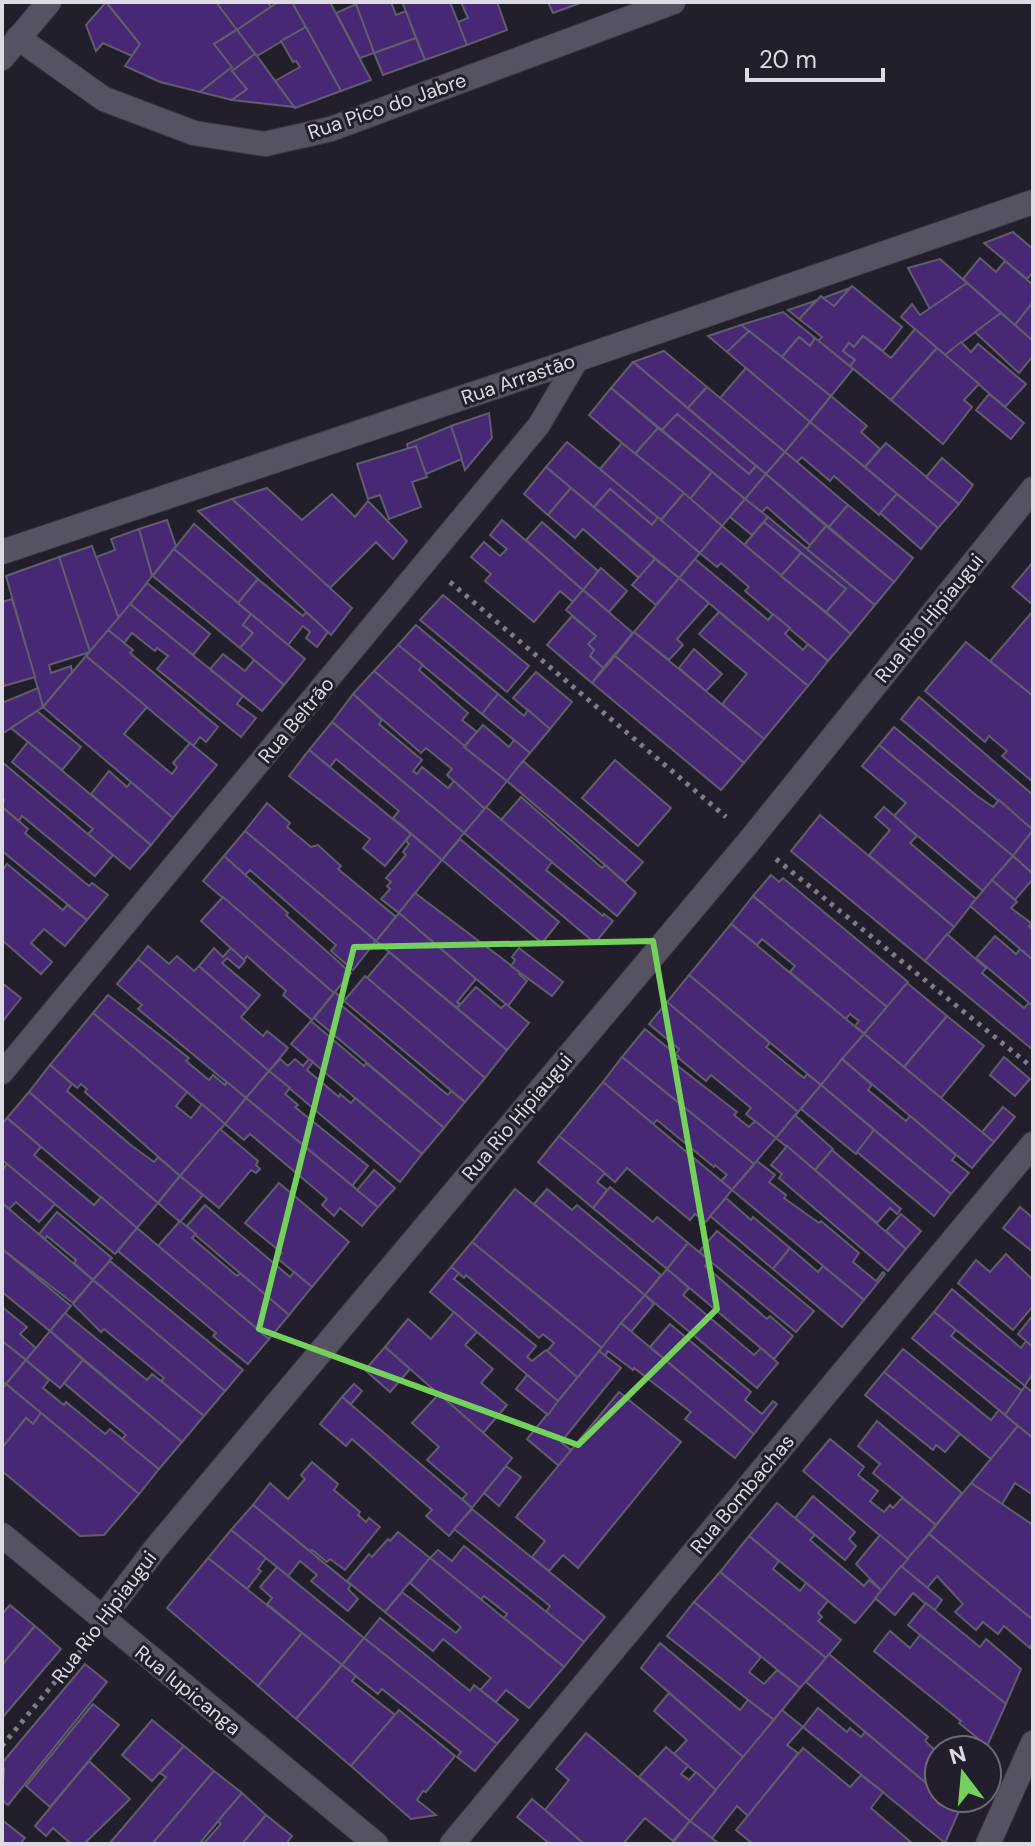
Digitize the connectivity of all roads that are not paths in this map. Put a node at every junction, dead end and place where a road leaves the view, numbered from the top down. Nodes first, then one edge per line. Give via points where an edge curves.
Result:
1 (49, 2) edge
2 (673, 2) edge
3 (18, 38) junction
4 (2, 58) edge
5 (1033, 202) edge
6 (578, 359) junction
7 (1033, 489) edge
8 (2, 552) edge
9 (2, 1073) edge
10 (1033, 1144) edge
11 (2, 1535) edge
12 (102, 1619) junction
13 (1033, 1743) edge
14 (376, 1844) edge
15 (452, 1844) edge
16 (988, 1844) edge

1 - 3 street
2 - 3 street, Rua Pico do Jabre via 331,129 265,144 194,133 104,99
3 - 4 street
5 - 6 street, Rua Arrastão
6 - 8 street, Rua Arrastão
6 - 9 lane, Rua Beltrão via 529,436
7 - 12 street, Rua Rio Hipiaugui via 751,839
10 - 15 street, Rua Bombachas
11 - 12 street, Rua Iupicanga
12 - 14 street, Rua Iupicanga
13 - 16 street

